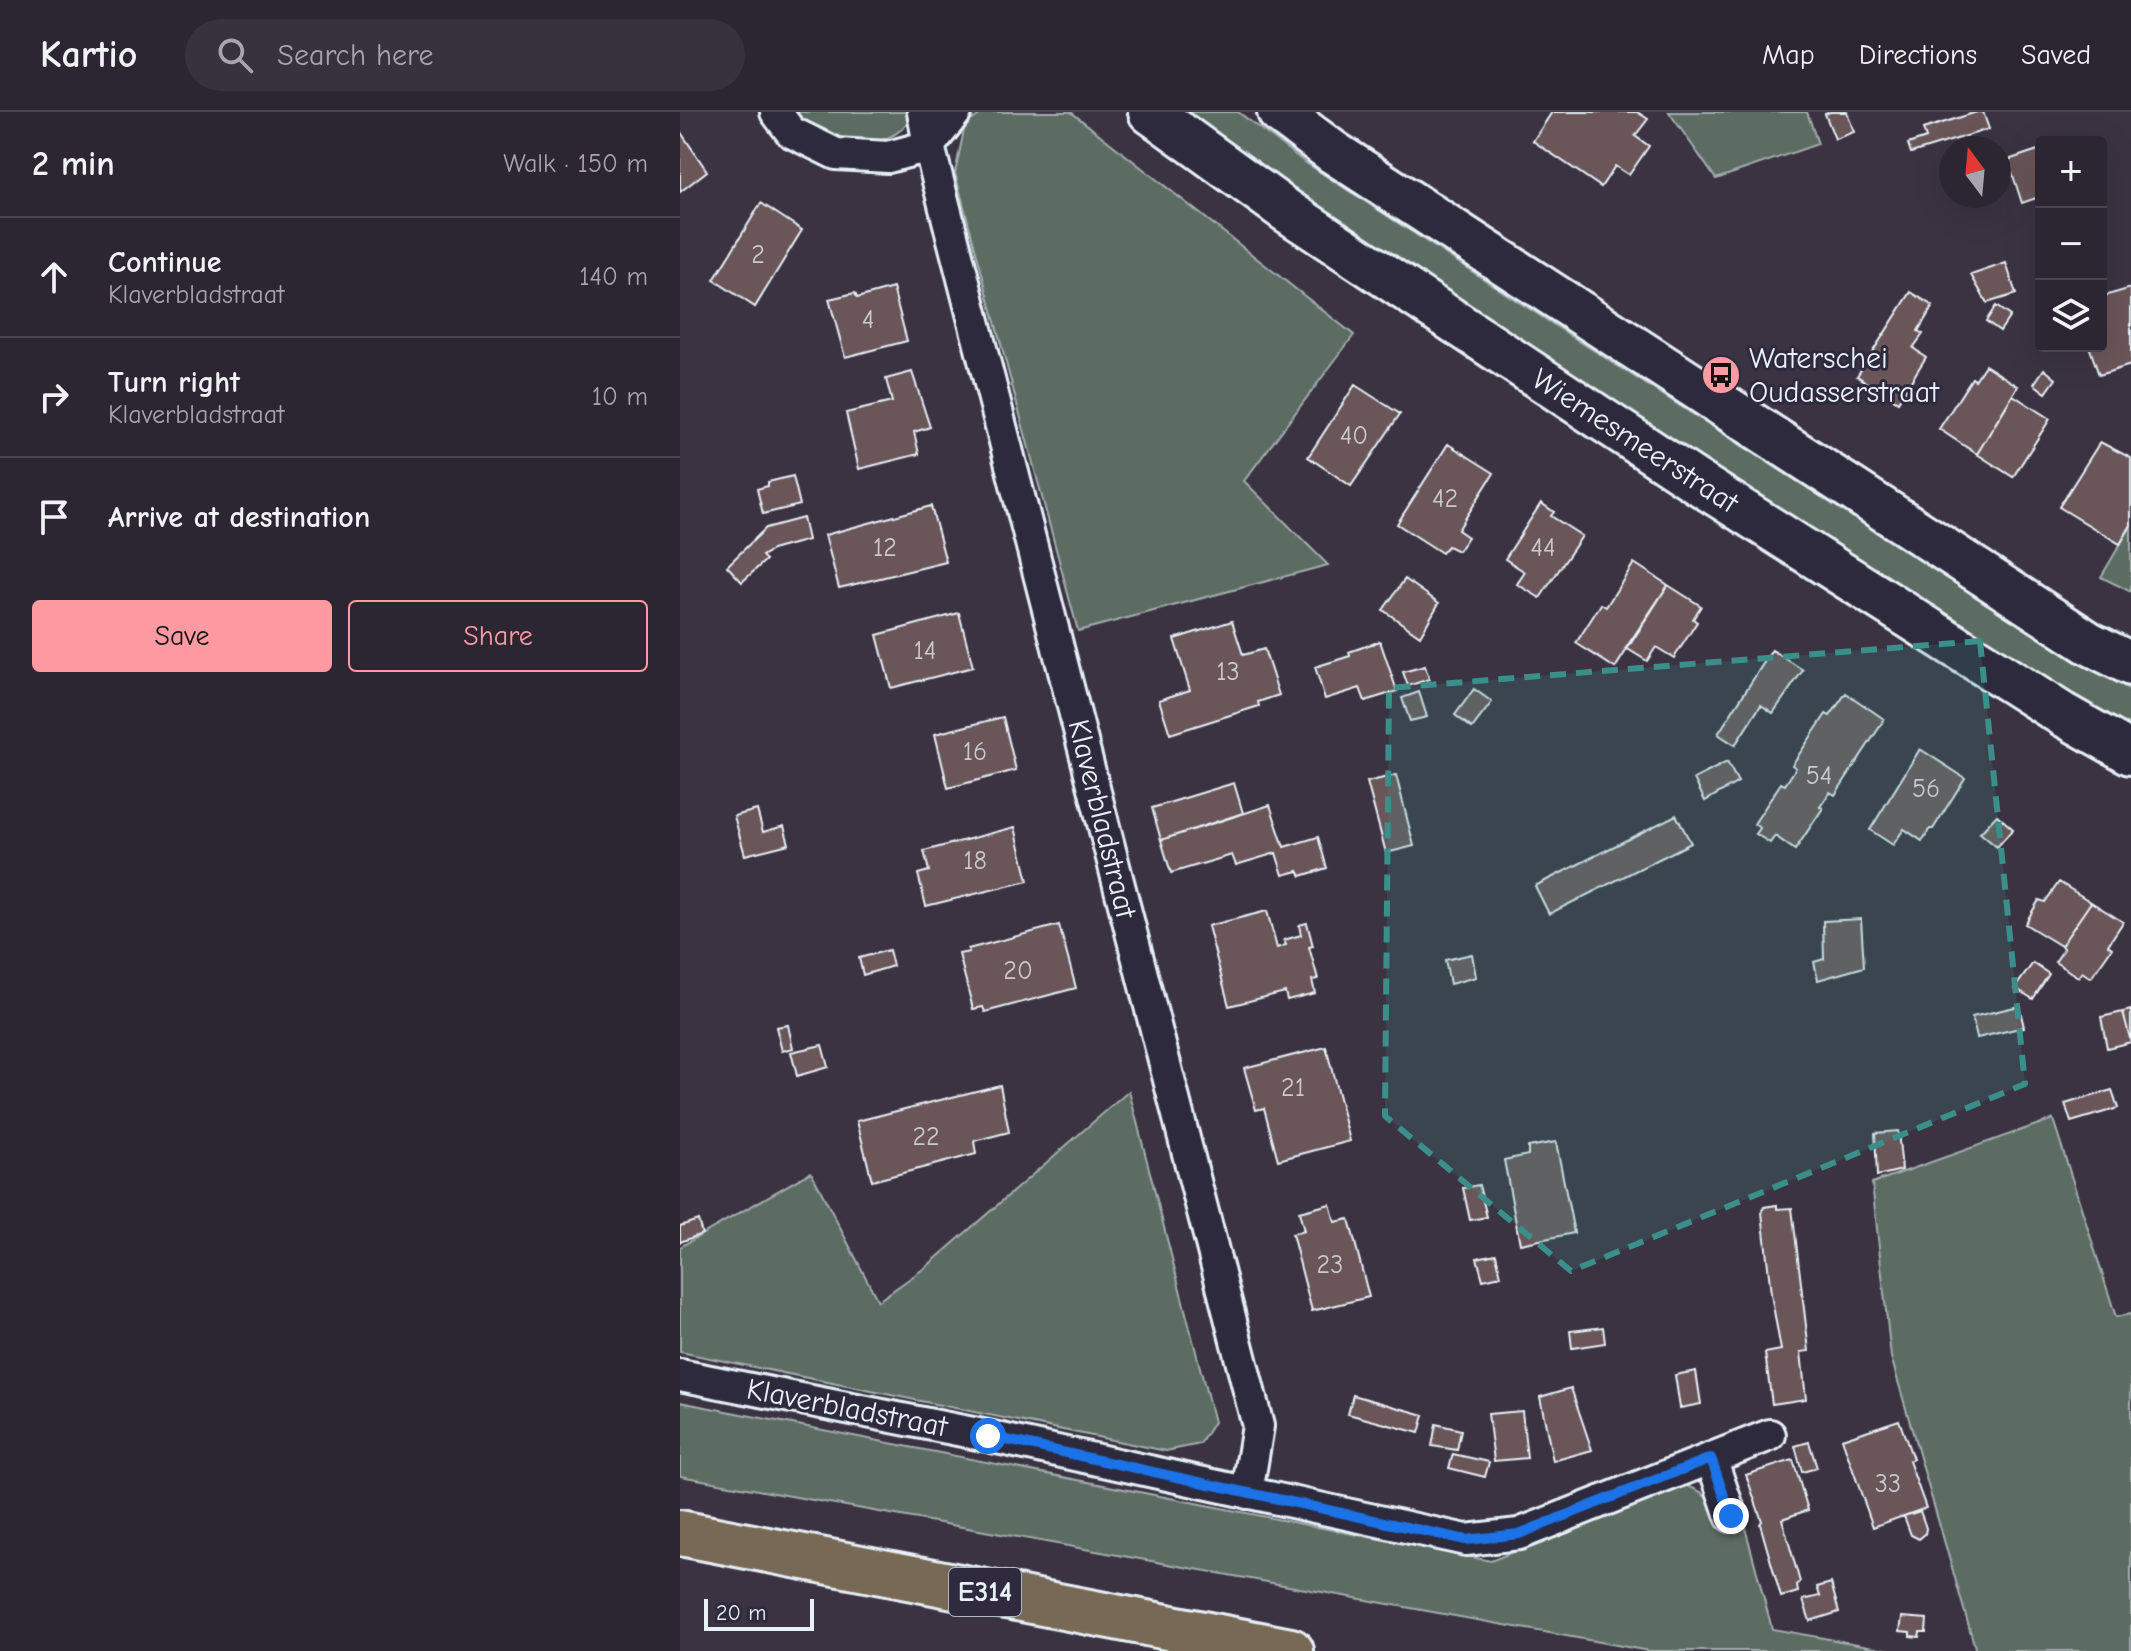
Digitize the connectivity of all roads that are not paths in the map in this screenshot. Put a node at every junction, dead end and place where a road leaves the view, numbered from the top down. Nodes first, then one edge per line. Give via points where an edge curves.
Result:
1 (776, 112) edge
2 (923, 112) edge
3 (956, 112) edge
4 (1150, 112) edge
5 (1279, 112) edge
6 (929, 146) junction
7 (2131, 664) edge
8 (2131, 753) edge
9 (680, 1375) edge
10 (1770, 1435) dead end
11 (1711, 1458) junction
12 (1247, 1493) junction
13 (1731, 1516) dead end
14 (680, 1533) edge
15 (1291, 1651) edge

1 - 6 street via 791,132 836,154 888,157
2 - 6 street, Klaverbladstraat
3 - 6 street
4 - 8 main road, Wiemesmeerstraat via 1287,211 1694,480
5 - 7 main road via 2063,625
6 - 12 street, Klaverbladstraat via 1258,1426
9 - 12 street, Klaverbladstraat
10 - 11 street, Klaverbladstraat
11 - 12 street, Klaverbladstraat via 1519,1534 1466,1540
11 - 13 street
14 - 15 highway, E314

